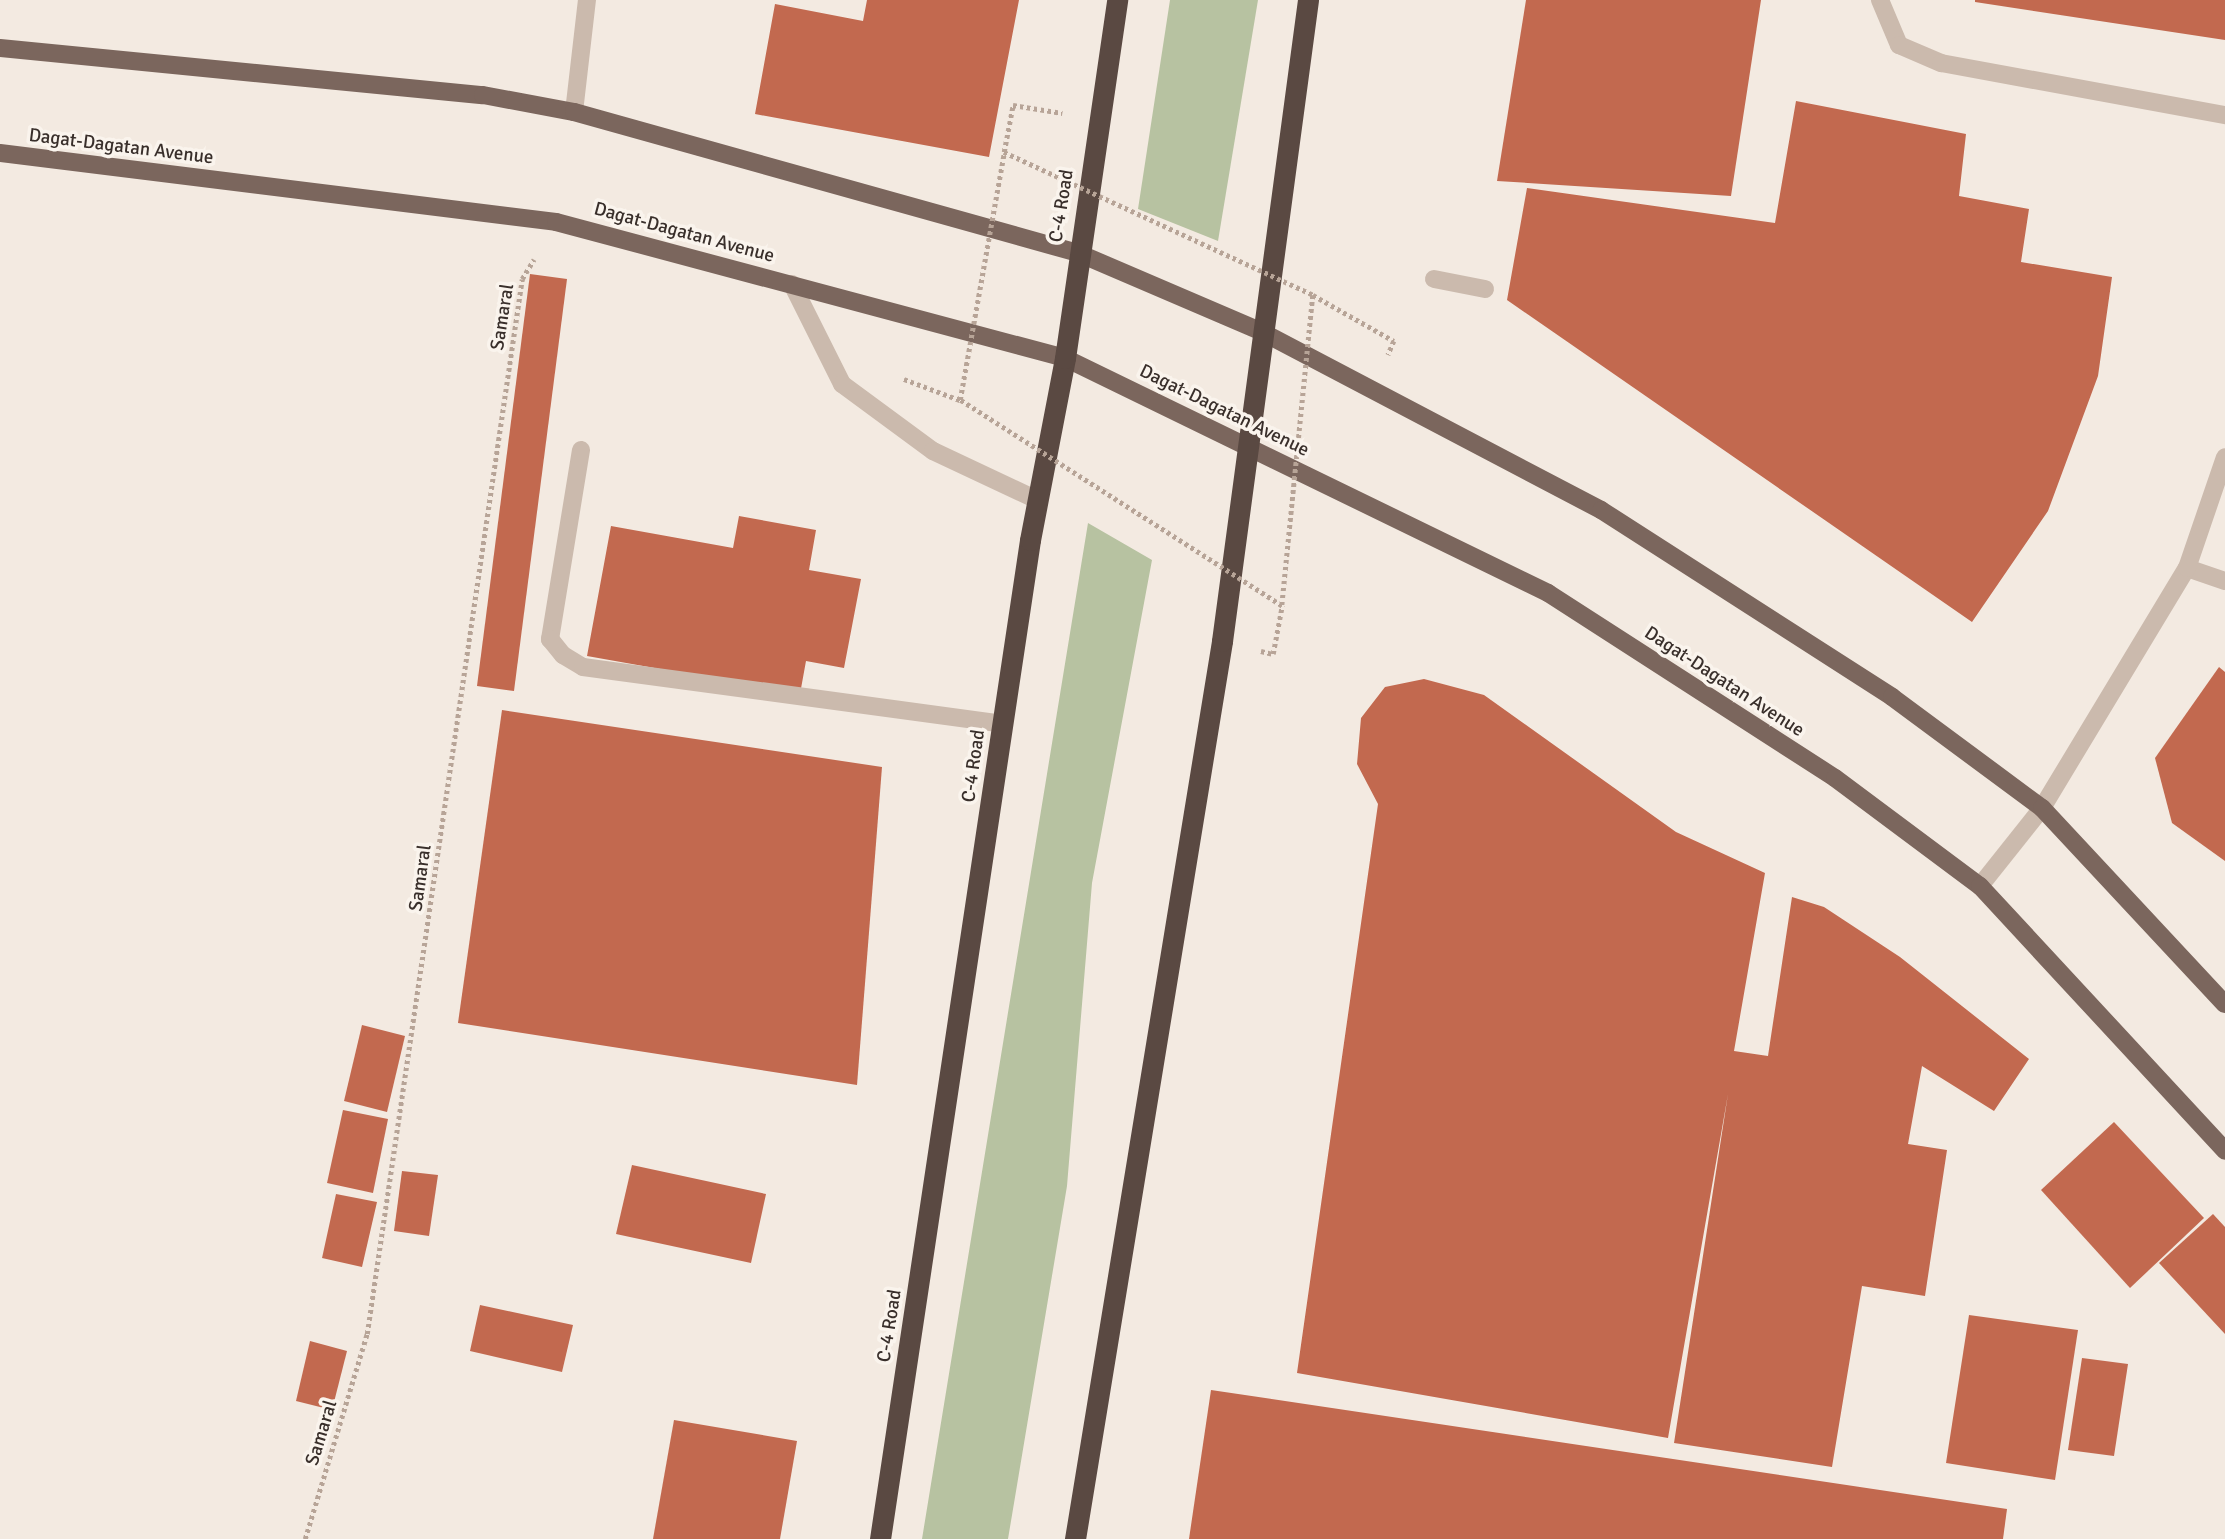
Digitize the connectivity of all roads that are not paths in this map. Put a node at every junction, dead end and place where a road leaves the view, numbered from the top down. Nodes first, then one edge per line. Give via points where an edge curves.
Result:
1 (587, 0) edge
2 (1117, 0) edge
3 (1308, 0) edge
4 (1880, 0) edge
5 (0, 48) edge
6 (574, 111) junction
7 (2225, 114) edge
8 (0, 153) edge
9 (1077, 253) junction
10 (1434, 279) dead end
11 (792, 284) junction
12 (1485, 289) dead end
13 (1262, 332) junction
14 (1065, 358) junction
15 (1247, 443) junction
16 (581, 450) dead end
17 (2225, 457) edge
18 (1037, 500) junction
19 (2187, 569) junction
20 (2225, 581) edge
21 (1003, 724) junction
22 (2042, 808) junction
23 (1980, 886) junction
24 (2225, 1004) edge
25 (2225, 1151) edge
26 (880, 1539) edge
27 (1075, 1539) edge

1 - 6 street
2 - 9 highway, C-4 Road
3 - 13 highway
4 - 7 street via 1899,45 1941,63
5 - 6 main road via 483,95
6 - 9 main road
8 - 11 main road, Dagat-Dagatan Avenue via 556,222
9 - 13 main road
9 - 14 highway, C-4 Road
10 - 12 street
11 - 14 main road, Dagat-Dagatan Avenue
11 - 18 street via 842,384 933,451
13 - 15 highway
13 - 22 main road via 1601,510 1892,697
14 - 15 main road, Dagat-Dagatan Avenue
14 - 18 highway, C-4 Road
15 - 23 main road, Dagat-Dagatan Avenue via 1548,593 1835,778
15 - 27 highway via 1223,642
16 - 21 street via 550,639 563,655 583,667
17 - 19 street
18 - 21 highway, C-4 Road
19 - 20 street
19 - 22 street
21 - 26 highway, C-4 Road
22 - 23 street
22 - 24 main road
23 - 25 main road, Dagat-Dagatan Avenue

